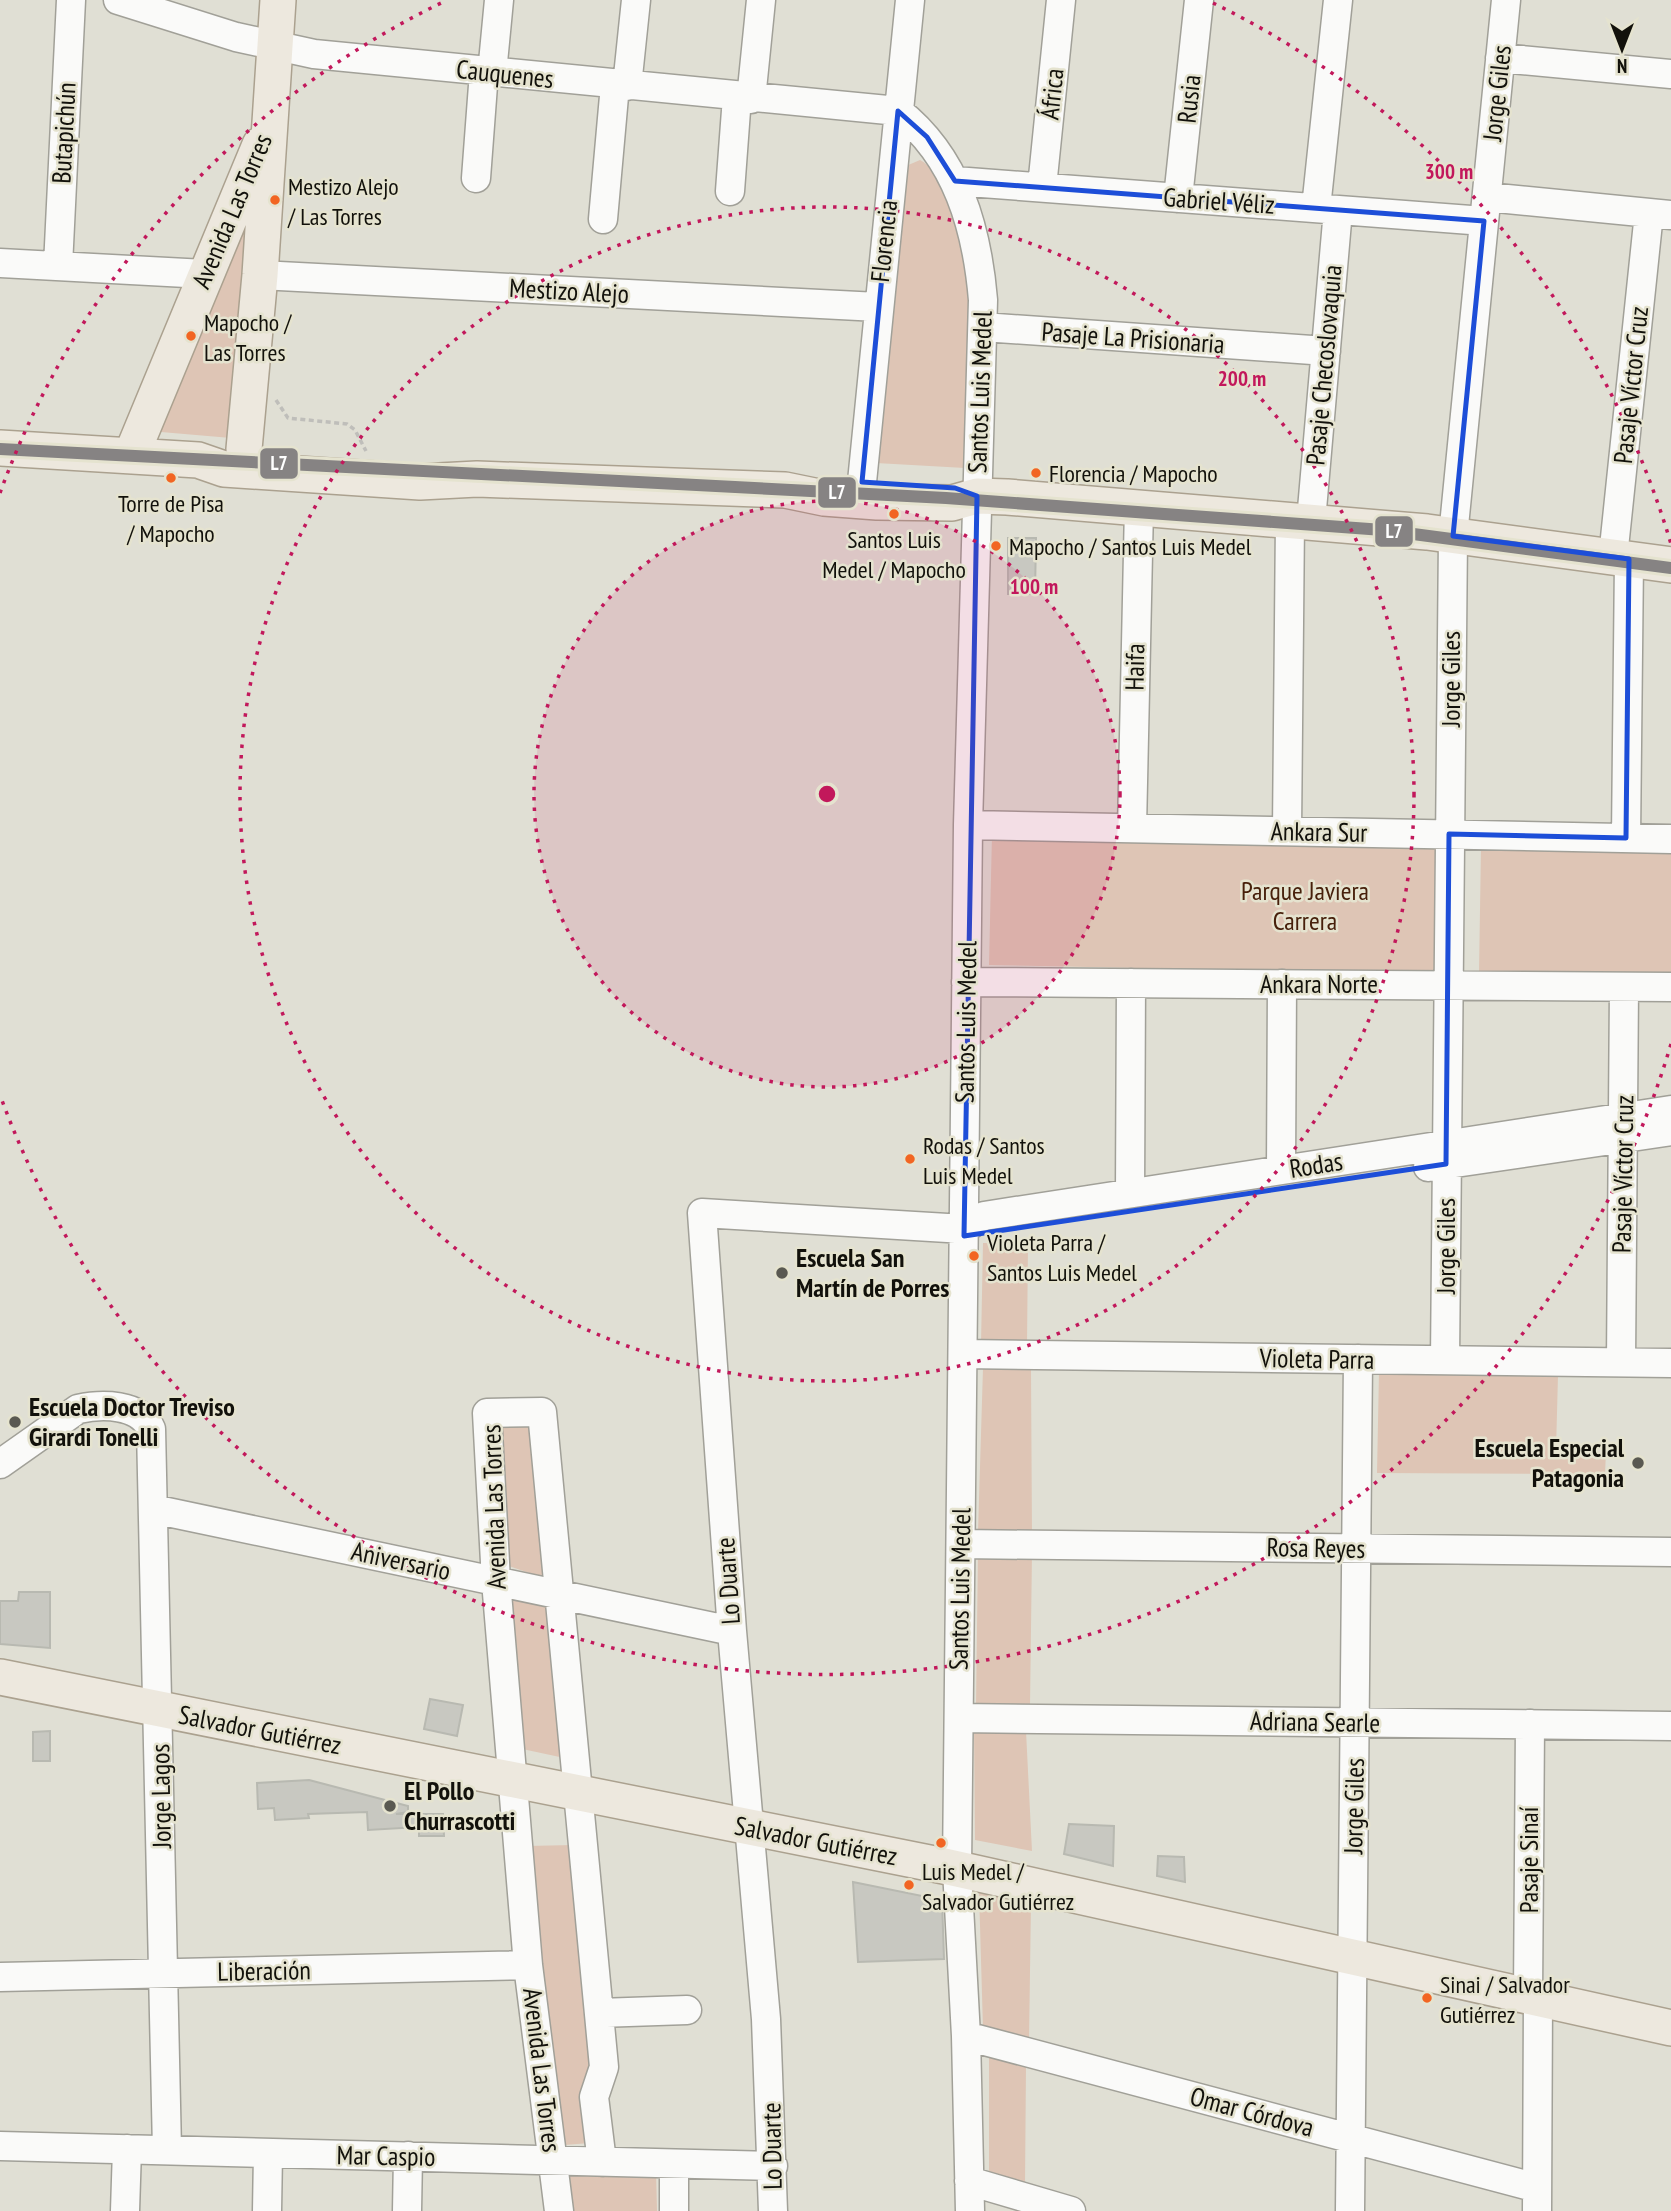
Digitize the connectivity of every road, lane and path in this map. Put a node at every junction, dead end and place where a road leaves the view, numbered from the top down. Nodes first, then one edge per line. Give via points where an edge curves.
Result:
1 (71, 0) edge
2 (118, 0) edge
3 (278, 0) edge
4 (499, 0) edge
5 (636, 0) edge
6 (761, 0) edge
7 (910, 0) edge
8 (1061, 0) edge
9 (1199, 0) edge
10 (1338, 0) edge
11 (1506, 0) edge
12 (275, 47) junction
13 (1500, 58) junction
14 (488, 73) junction
15 (1671, 74) edge
16 (621, 86) junction
17 (744, 98) junction
18 (898, 111) junction
19 (270, 122) junction
20 (476, 178) dead end
21 (955, 181) junction
22 (1042, 187) junction
23 (730, 191) dead end
24 (1178, 198) junction
25 (1327, 209) junction
26 (1485, 209) junction
27 (1660, 214) edge
28 (603, 219) dead end
29 (0, 263) edge
30 (58, 266) junction
31 (205, 274) junction
32 (260, 275) junction
33 (878, 307) junction
34 (983, 327) junction
35 (1326, 351) junction
36 (0, 448) edge
37 (244, 449) junction
38 (131, 456) junction
39 (198, 460) junction
40 (477, 479) junction
41 (869, 492) junction
42 (977, 496) junction
43 (1139, 507) junction
44 (1300, 520) junction
45 (1453, 536) junction
46 (1621, 558) junction
47 (1671, 565) edge
48 (968, 825) junction
49 (1132, 828) junction
50 (1287, 831) junction
51 (1450, 834) junction
52 (1626, 838) junction
53 (1671, 839) edge
54 (966, 982) junction
55 (1131, 983) junction
56 (1282, 984) junction
57 (1448, 985) junction
58 (1624, 987) junction
59 (1671, 987) edge
60 (1671, 1110) edge
61 (1623, 1127) junction
62 (1671, 1131) edge
63 (1447, 1154) junction
64 (1281, 1170) junction
65 (1130, 1193) junction
66 (964, 1232) junction
67 (962, 1354) junction
68 (1358, 1359) junction
69 (1445, 1360) junction
70 (1621, 1362) junction
71 (1671, 1363) edge
72 (0, 1464) edge
73 (153, 1509) junction
74 (961, 1544) junction
75 (1356, 1548) junction
76 (1671, 1552) edge
77 (496, 1581) junction
78 (557, 1594) junction
79 (732, 1631) junction
80 (0, 1677) edge
81 (159, 1710) junction
82 (959, 1718) junction
83 (1355, 1722) junction
84 (1530, 1724) junction
85 (1671, 1726) edge
86 (512, 1780) junction
87 (578, 1794) junction
88 (751, 1828) junction
89 (957, 1869) junction
90 (1353, 1957) junction
91 (528, 1965) junction
92 (164, 1973) junction
93 (0, 1977) edge
94 (1533, 1997) junction
95 (687, 2010) dead end
96 (598, 2012) junction
97 (1671, 2028) edge
98 (966, 2036) junction
99 (1351, 2138) junction
100 (0, 2146) edge
101 (127, 2149) junction
102 (167, 2150) junction
103 (268, 2153) junction
104 (408, 2156) junction
105 (553, 2160) junction
106 (602, 2162) junction
107 (674, 2164) junction
108 (773, 2166) junction
109 (969, 2181) junction
110 (1537, 2200) edge
111 (125, 2211) edge
112 (267, 2211) edge
113 (407, 2211) edge
114 (559, 2211) edge
115 (674, 2211) edge
116 (773, 2211) edge
117 (970, 2211) edge
118 (1071, 2211) edge
119 (1350, 2211) edge

1 - 30 street, Butapichún
2 - 12 street, Cauquenes
3 - 12 main road, Avenida Las Torres
4 - 14 street
5 - 16 street
6 - 17 street
7 - 18 street, Florencia
8 - 22 street, África
9 - 24 street, Rusia
10 - 25 street, Pasaje Checoslovaquia
11 - 13 street, Jorge Giles
12 - 14 street, Cauquenes
12 - 19 main road, Avenida Las Torres
13 - 15 street
13 - 26 street, Jorge Giles
14 - 16 street, Cauquenes
14 - 20 street
16 - 17 street, Cauquenes
16 - 28 street
17 - 18 street, Cauquenes
17 - 23 street
18 - 21 street, Santos Luis Medel via 927,137
18 - 33 street, Florencia
19 - 31 main road, Avenida Las Torres
19 - 32 main road, Avenida Las Torres
21 - 22 street, Gabriel Véliz
21 - 34 street, Santos Luis Medel via 976,248
22 - 24 street, Gabriel Véliz
24 - 25 street, Gabriel Véliz
25 - 26 street, Gabriel Véliz
25 - 35 street, Pasaje Checoslovaquia
26 - 27 street, Gabriel Véliz
26 - 45 street, Jorge Giles
27 - 46 street, Pasaje Víctor Cruz
29 - 30 street
30 - 31 street
31 - 38 main road, Avenida Las Torres
32 - 33 street, Mestizo Alejo
32 - 37 main road, Avenida Las Torres
33 - 41 street, Florencia
34 - 35 street, Pasaje La Prisionaria
34 - 42 street, Santos Luis Medel
35 - 44 street, Pasaje Checoslovaquia
36 - 38 main road
37 - 39 main road via 221,450
37 - 40 main road via 421,463
38 - 39 main road
39 - 40 main road via 224,469 259,472 420,482
40 - 41 main road via 785,490 824,498
41 - 42 main road via 952,503
42 - 43 main road
42 - 48 street, Santos Luis Medel
43 - 44 main road
43 - 49 street, Haifa
44 - 45 main road
44 - 50 street, Pasaje Checoslovaquia
45 - 46 main road
45 - 51 street, Jorge Giles
46 - 47 main road
46 - 52 street, Pasaje Víctor Cruz
48 - 49 street, Ankara Sur
48 - 54 street, Santos Luis Medel
49 - 50 street, Ankara Sur
50 - 51 street, Ankara Sur
51 - 52 street, Ankara Sur
51 - 57 street, Jorge Giles
52 - 53 street, Ankara Sur
54 - 55 street, Ankara Norte
54 - 66 street, Santos Luis Medel
55 - 56 street, Ankara Norte
55 - 65 street
56 - 57 street, Ankara Norte
56 - 64 street
57 - 58 street, Ankara Norte
57 - 63 street, Jorge Giles
58 - 59 street, Ankara Norte
58 - 61 street, Pasaje Víctor Cruz
60 - 61 street, Rodas
61 - 62 street, Rodas
61 - 63 street, Rodas
61 - 70 street, Pasaje Víctor Cruz
63 - 64 street, Rodas
63 - 66 street, Rodas
63 - 69 street, Jorge Giles
64 - 65 street, Rodas
65 - 66 street, Rodas via 984,1216
66 - 67 street, Santos Luis Medel
66 - 79 street, Lo Duarte via 702,1213
67 - 68 street, Violeta Parra
67 - 74 street, Santos Luis Medel
68 - 69 street, Violeta Parra
68 - 75 street, Jorge Giles
69 - 70 street, Violeta Parra
70 - 71 street, Violeta Parra
72 - 73 street, Jorge Lagos via 78,1409 132,1410 143,1416 151,1429
73 - 77 street, Aniversario
73 - 81 street, Jorge Lagos
74 - 75 street, Rosa Reyes
74 - 82 street, Santos Luis Medel
75 - 76 street, Rosa Reyes
75 - 83 street, Jorge Giles
77 - 78 street, Aniversario
77 - 78 street, Avenida Las Torres via 487,1413 542,1412
77 - 86 street, Avenida Las Torres
78 - 79 street, Aniversario
78 - 87 street, Avenida Las Torres
79 - 88 street, Lo Duarte
80 - 81 main road, Salvador Gutiérrez
81 - 86 main road, Salvador Gutiérrez
81 - 92 street, Jorge Lagos
82 - 83 street, Adriana Searle
82 - 89 street, Santos Luis Medel
83 - 84 street, Adriana Searle
83 - 90 street, Jorge Giles
84 - 85 street, Adriana Searle
84 - 94 street, Pasaje Sinaí
86 - 87 main road, Salvador Gutiérrez
86 - 91 street, Avenida Las Torres
87 - 88 main road, Salvador Gutiérrez
87 - 96 street, Avenida Las Torres
88 - 89 main road, Salvador Gutiérrez
88 - 108 street, Lo Duarte
89 - 90 main road, Salvador Gutiérrez
89 - 98 street, Santos Luis Medel
90 - 94 main road, Salvador Gutiérrez
90 - 99 street, Jorge Giles
91 - 92 street, Liberación
91 - 105 street, Avenida Las Torres
92 - 93 street, Liberación
92 - 102 street, Jorge Lagos
94 - 97 main road, Salvador Gutiérrez
94 - 110 street, Pasaje Sinaí
95 - 96 street
96 - 106 street, Avenida Las Torres via 604,2067 594,2097
98 - 99 street, Omar Córdova
98 - 109 street, Santos Luis Medel
99 - 110 street, Omar Córdova
99 - 119 street, Jorge Giles
100 - 101 street, Mar Caspio
101 - 102 street, Mar Caspio
101 - 111 street
102 - 103 street, Mar Caspio
103 - 104 street, Mar Caspio
103 - 112 street
104 - 105 street, Mar Caspio
104 - 113 street
105 - 106 street, Mar Caspio
105 - 114 street, Avenida Las Torres
106 - 107 street, Mar Caspio
107 - 108 street, Mar Caspio
107 - 115 street
108 - 116 street, Lo Duarte
109 - 117 street, Santos Luis Medel
109 - 118 street

